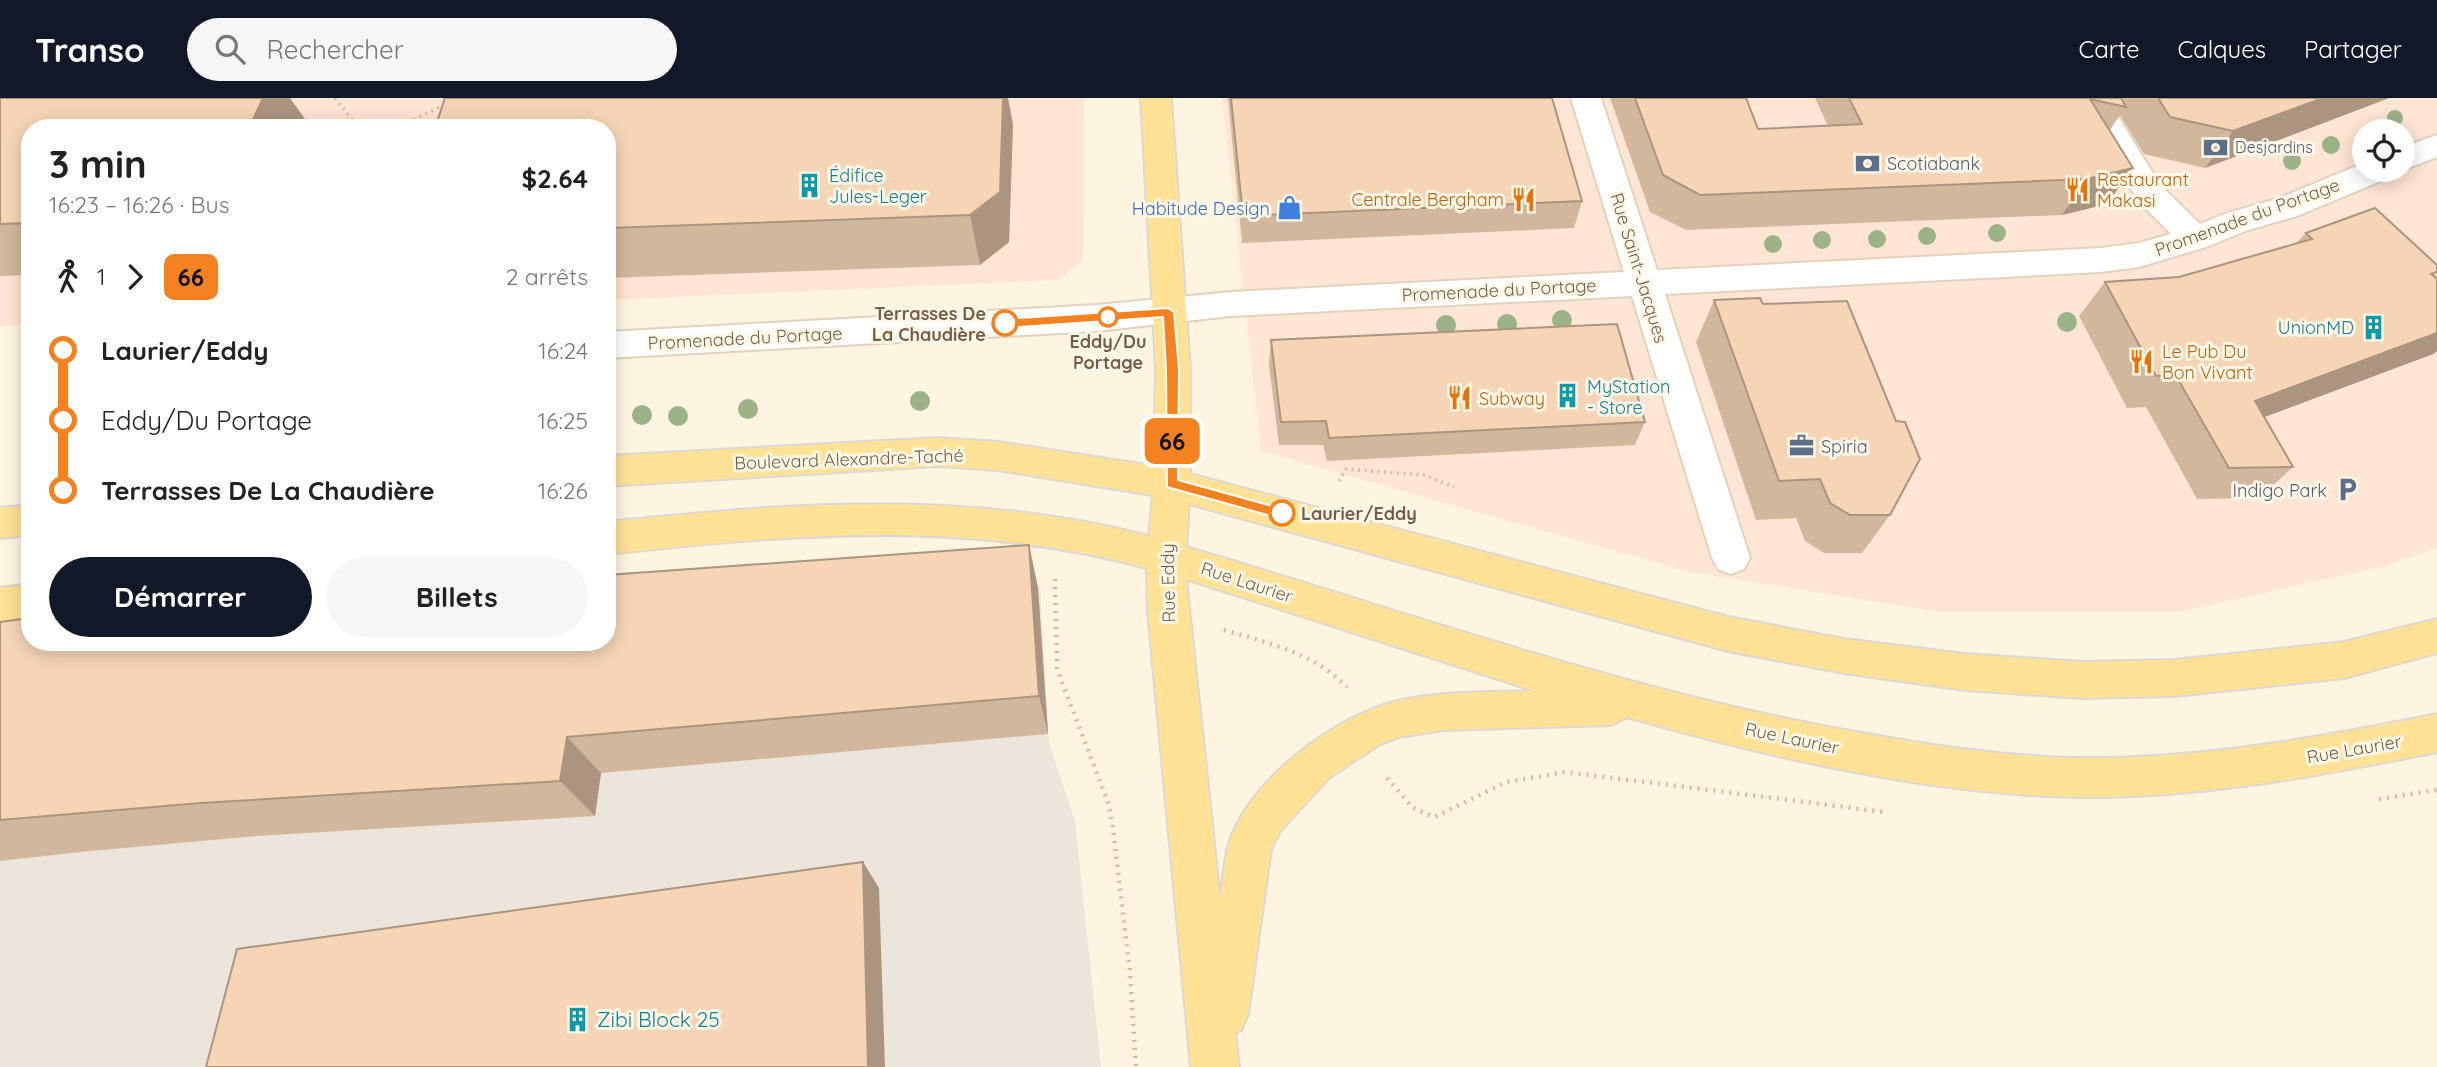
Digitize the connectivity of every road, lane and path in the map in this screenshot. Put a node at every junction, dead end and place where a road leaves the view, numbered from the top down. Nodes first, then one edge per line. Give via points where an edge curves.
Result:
1 (335, 98) edge
2 (458, 98) edge
3 (1156, 98) edge
4 (1586, 98) edge
5 (2092, 98) edge
6 (352, 119) edge
7 (415, 119) edge
8 (2437, 145) edge
9 (2415, 154) edge
10 (2352, 180) edge
11 (2195, 239) junction
12 (1644, 282) junction
13 (1168, 312) junction
14 (616, 344) edge
15 (616, 470) edge
16 (1338, 481) dead end
17 (1172, 484) junction
18 (1454, 487) dead end
19 (21, 521) edge
20 (0, 523) edge
21 (616, 537) edge
22 (1166, 556) junction
23 (1731, 558) dead end
24 (1055, 579) dead end
25 (21, 602) edge
26 (0, 605) edge
27 (2437, 636) edge
28 (1266, 644) dead end
29 (1352, 698) dead end
30 (1648, 706) junction
31 (2437, 733) edge
32 (1136, 1067) edge
33 (1217, 1067) edge

1 - 6 path
2 - 7 path
3 - 13 main road, Rue Eddy
4 - 12 street, Rue Saint-Jacques
5 - 11 street via 2149,193
8 - 9 street
10 - 11 street, Promenade du Portage
11 - 12 street, Promenade du Portage via 2139,255 2057,265
12 - 13 street, Promenade du Portage via 1231,304
12 - 23 street, Rue Saint-Jacques
13 - 14 street, Promenade du Portage
13 - 17 main road, Rue Eddy
15 - 17 main road, Boulevard Alexandre-Taché via 939,452 1010,457
16 - 18 path via 1346,469 1424,475
17 - 22 main road, Rue Eddy
17 - 27 main road via 1728,634 1965,672 2082,680 2174,678 2344,660
19 - 20 main road
21 - 22 main road via 773,520 955,519 1034,528
22 - 30 main road, Rue Laurier
22 - 33 main road, Rue Eddy via 1170,640
24 - 32 path via 1057,669 1102,786 1113,829
25 - 26 main road
28 - 29 path via 1337,674
30 - 31 main road, Rue Laurier via 1817,745 1965,769 2099,777 2225,769 2344,753
30 - 33 main road via 1444,712 1399,719 1366,731 1315,763 1265,817 1250,846

